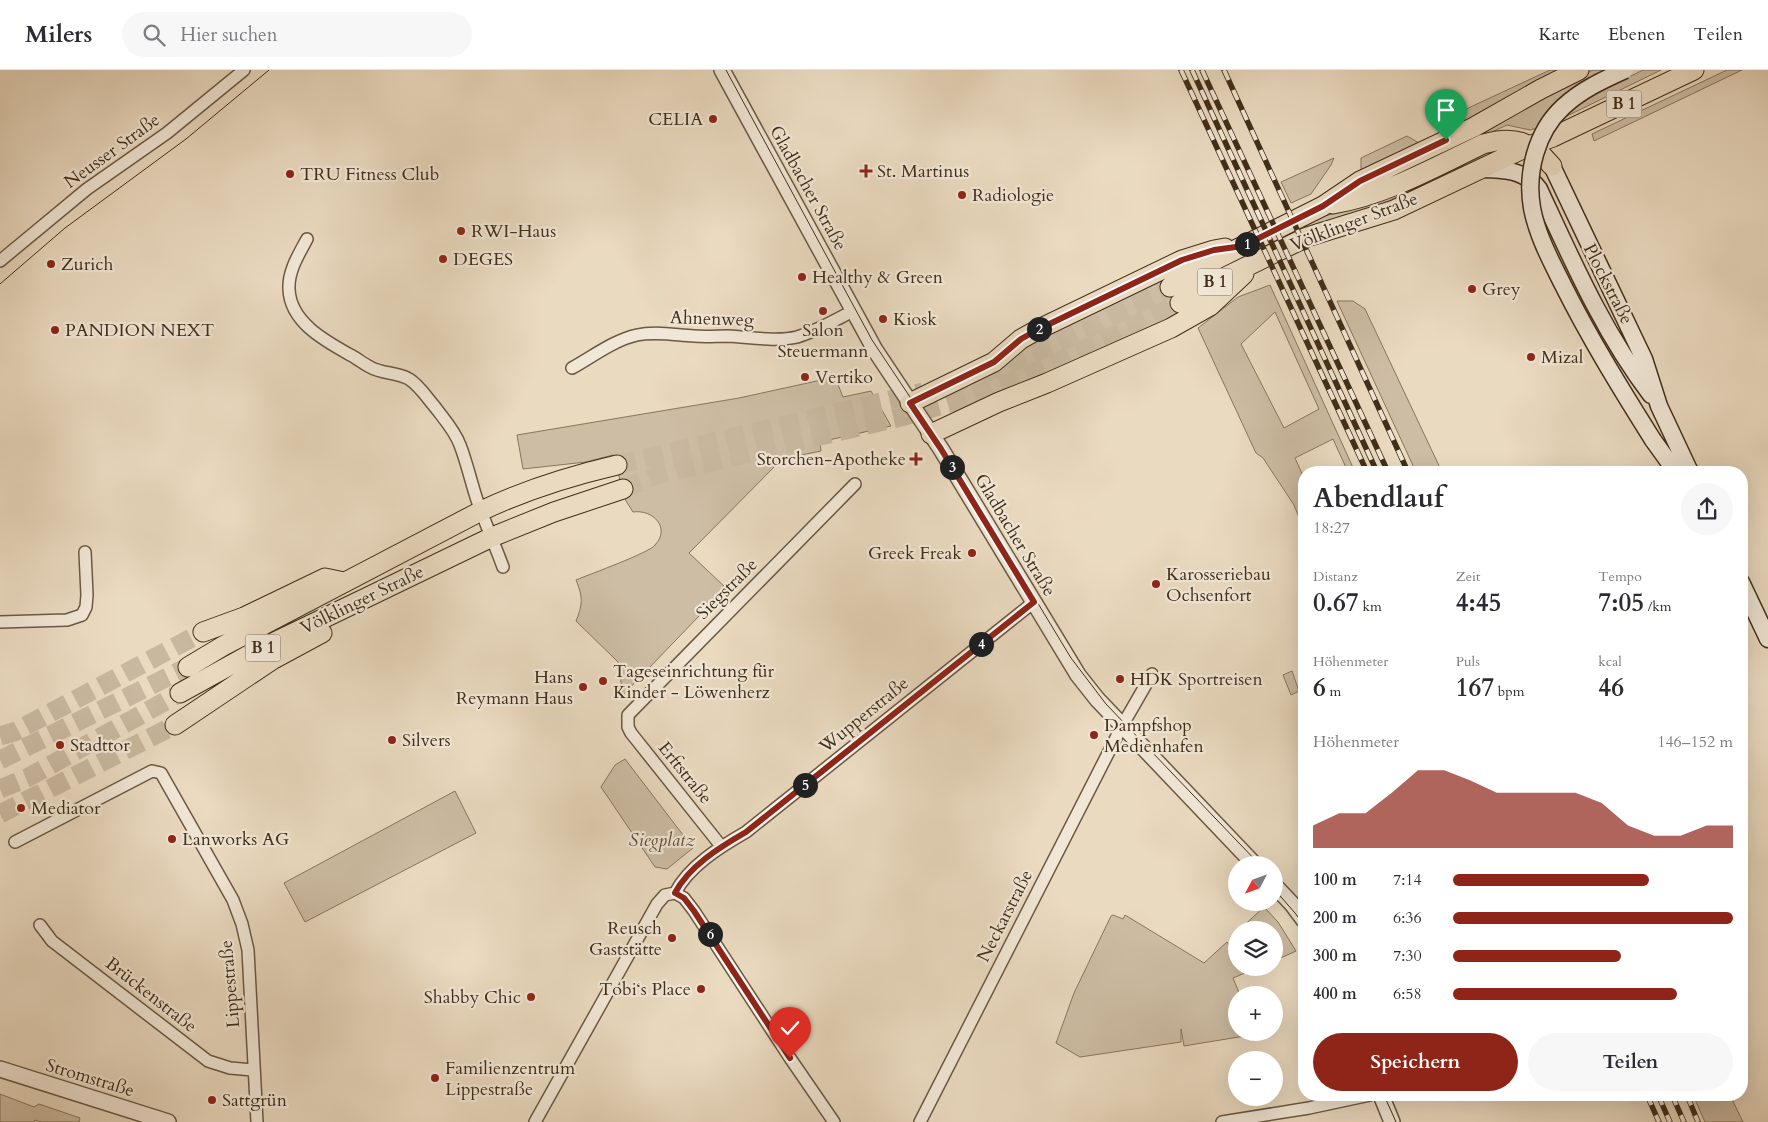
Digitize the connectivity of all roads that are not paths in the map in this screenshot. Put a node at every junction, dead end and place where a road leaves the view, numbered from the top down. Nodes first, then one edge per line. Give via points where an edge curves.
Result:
1 (244, 70) edge
2 (722, 70) edge
3 (1579, 70) edge
4 (1625, 70) edge
5 (1694, 70) edge
6 (1553, 137) junction
7 (1529, 146) junction
8 (1552, 166) junction
9 (1481, 169) junction
10 (1323, 206) junction
11 (307, 239) dead end
12 (1243, 246) junction
13 (0, 261) edge
14 (1252, 264) junction
15 (852, 311) junction
16 (572, 368) dead end
17 (910, 403) junction
18 (1659, 406) junction
19 (931, 434) junction
20 (617, 465) tunnel mouth
21 (1672, 466) edge
22 (1687, 466) edge
23 (855, 484) dead end
24 (623, 489) tunnel mouth
25 (481, 511) junction
26 (492, 537) junction
27 (85, 552) dead end
28 (503, 567) dead end
29 (344, 582) junction
30 (1748, 597) edge
31 (1034, 602) junction
32 (348, 608) junction
33 (0, 622) edge
34 (204, 632) tunnel mouth
35 (1768, 639) edge
36 (188, 667) tunnel mouth
37 (1152, 674) dead end
38 (180, 693) tunnel mouth
39 (627, 720) joint
40 (175, 725) tunnel mouth
41 (1122, 726) junction
42 (15, 842) dead end
43 (721, 846) junction
44 (1246, 856) edge
45 (675, 893) junction
46 (1283, 894) edge
47 (1298, 912) edge
48 (40, 925) dead end
49 (0, 1069) edge
50 (253, 1070) junction
51 (1342, 1101) edge
52 (1383, 1101) edge
53 (168, 1122) edge
54 (257, 1122) edge
55 (535, 1122) edge
56 (834, 1122) edge
57 (920, 1122) edge
58 (1222, 1122) edge
59 (1392, 1122) edge

1 - 13 street, Neusser Straße
2 - 15 street, Gladbacher Straße
3 - 10 main road, Völklinger Straße / B 1 via 1474,127 1360,181
4 - 21 main road, bridge via 1578,94 1551,122 1535,154 1531,172 1532,209 1553,265 1580,318 1610,372
5 - 6 main road, Völklinger Straße / B 1
6 - 7 main road, Völklinger Straße / B 1
6 - 8 main road
7 - 8 main road, B 1
7 - 9 main road, Völklinger Straße / B 1
7 - 10 main road, B 1 via 1500,139 1381,192
8 - 18 main road, Plockstraße via 1644,359
9 - 14 main road, Völklinger Straße / B 1 via 1394,210 1307,238
9 - 18 main road, Plockstraße via 1502,169 1528,177 1539,189 1609,332
10 - 12 main road, Völklinger Straße / B 1
11 - 25 street via 290,276 292,305 300,319 338,349 370,368 399,374 418,387 460,444
12 - 14 main road, Völklinger Straße / B 1 via 1175,295 1209,286
12 - 17 main road via 1214,250 1182,260 1037,330 994,362
14 - 19 main road via 1210,306 1171,328
15 - 16 street, Ahnenweg via 795,337 636,335
15 - 17 street, Gladbacher Straße
17 - 19 street, Gladbacher Straße
18 - 22 main road, Plockstraße
19 - 31 street, Gladbacher Straße
20 - 25 main road, Völklinger Straße / B 1 via 553,482
23 - 39 street, Siegstraße via 630,711
24 - 26 main road, Völklinger Straße / B 1
25 - 26 street
25 - 29 main road, Völklinger Straße / B 1
26 - 28 street
26 - 32 main road, Völklinger Straße / B 1
27 - 33 street via 87,601 82,614 67,620
29 - 34 main road via 324,578
29 - 36 main road, Völklinger Straße / B 1
30 - 35 main road
31 - 41 street, Gladbacher Straße via 1078,675
31 - 43 street, Wupperstraße via 746,832
32 - 38 main road, Völklinger Straße / B 1 via 256,651
32 - 40 main road via 330,629 272,660
37 - 41 street
39 - 43 street, Erftstraße via 631,733
41 - 44 street, Gladbacher Straße
41 - 57 street, Neckarstraße
42 - 50 street, Lippestraße via 152,771 161,773 233,900 242,924 248,950
43 - 45 street, Wupperstraße via 682,880
45 - 55 street, Wupperstraße via 665,895 657,904
45 - 56 street via 684,898 694,911
46 - 47 street
48 - 50 street, Brückenstraße via 52,941 208,1061 230,1068
49 - 53 street, Stromstraße
50 - 54 street, Lippestraße
51 - 58 street
52 - 59 street

